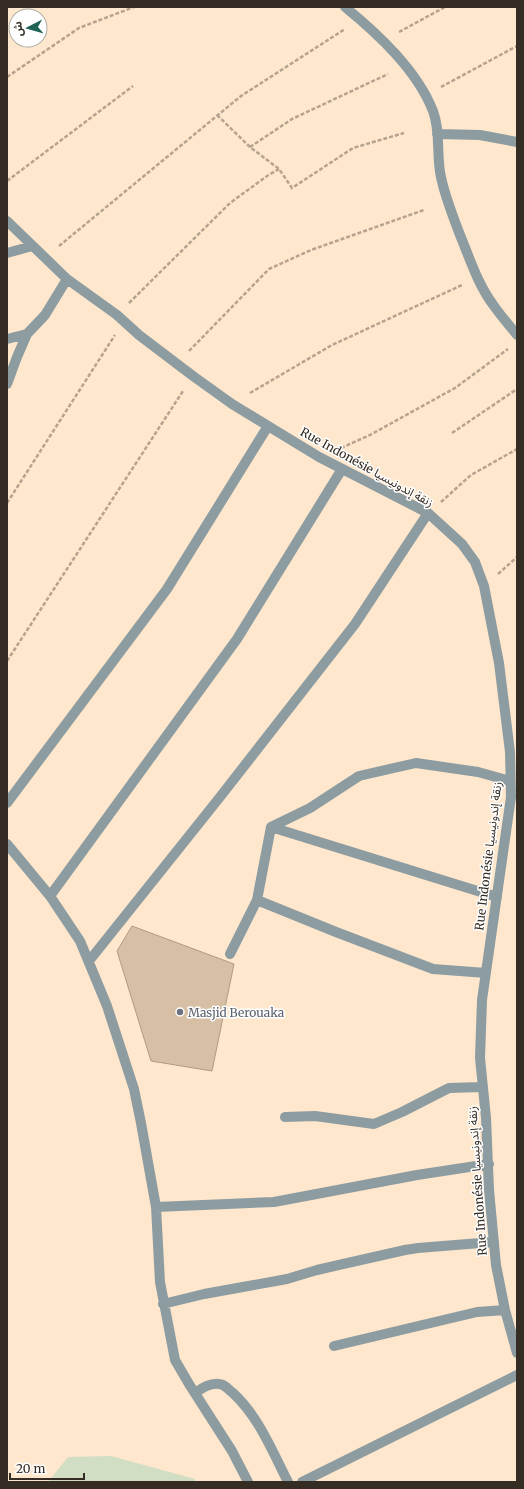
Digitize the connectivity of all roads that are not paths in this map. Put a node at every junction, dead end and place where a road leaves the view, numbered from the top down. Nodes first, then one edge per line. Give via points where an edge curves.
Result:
1 (345, 7) edge
2 (437, 134) junction
3 (517, 142) edge
4 (7, 221) edge
5 (32, 246) junction
6 (7, 253) edge
7 (67, 278) junction
8 (27, 334) junction
9 (517, 334) edge
10 (7, 340) edge
11 (7, 384) edge
12 (268, 426) junction
13 (342, 469) junction
14 (428, 514) junction
15 (510, 781) junction
16 (7, 804) edge
17 (271, 827) junction
18 (7, 844) edge
19 (50, 896) junction
20 (497, 897) junction
21 (257, 900) junction
22 (230, 954) dead end
23 (89, 961) junction
24 (486, 973) junction
25 (483, 1087) junction
26 (285, 1117) dead end
27 (489, 1164) junction
28 (156, 1207) junction
29 (493, 1242) junction
30 (164, 1304) junction
31 (505, 1310) junction
32 (334, 1346) dead end
33 (517, 1353) edge
34 (517, 1375) edge
35 (195, 1393) junction
36 (248, 1482) edge
37 (288, 1482) edge
38 (302, 1482) edge

1 - 2 street via 382,40 405,66 433,112
2 - 3 street via 480,135
2 - 9 street via 439,171 443,188 477,278 493,306
4 - 5 street, Rue Indonésie زنقة إندونيسيا
5 - 6 street
5 - 7 street, Rue Indonésie زنقة إندونيسيا
7 - 8 street via 45,314
7 - 12 street, Rue Indonésie زنقة إندونيسيا via 193,376
8 - 10 street
8 - 11 street
12 - 13 street, Rue Indonésie زنقة إندونيسيا
12 - 16 street via 167,589
13 - 14 street, Rue Indonésie زنقة إندونيسيا
13 - 19 street via 238,639
14 - 15 street, Rue Indonésie زنقة إندونيسيا via 468,550 484,586 499,663 510,752
14 - 23 street via 355,624
15 - 17 street via 478,772 416,763 359,776 310,808
15 - 20 street, Rue Indonésie زنقة إندونيسيا via 509,814
17 - 20 street
17 - 21 street
18 - 19 street
19 - 23 street via 80,941
20 - 24 street, Rue Indonésie زنقة إندونيسيا
21 - 22 street
21 - 24 street via 433,969
23 - 28 street via 107,1006 134,1089
24 - 25 street, Rue Indonésie زنقة إندونيسيا via 480,1033
25 - 26 street via 449,1088 374,1124 315,1116
25 - 27 street, Rue Indonésie زنقة إندونيسيا
27 - 28 street via 274,1202
27 - 29 street, Rue Indonésie زنقة إندونيسيا
28 - 30 street via 160,1282
29 - 30 street via 405,1250 287,1279
29 - 31 street, Rue Indonésie زنقة إندونيسيا
30 - 35 street via 176,1360
31 - 32 street via 477,1312
31 - 33 street, Rue Indonésie زنقة إندونيسيا
34 - 38 street
35 - 36 street via 232,1451
35 - 37 street via 205,1386 224,1385 241,1401 262,1430

